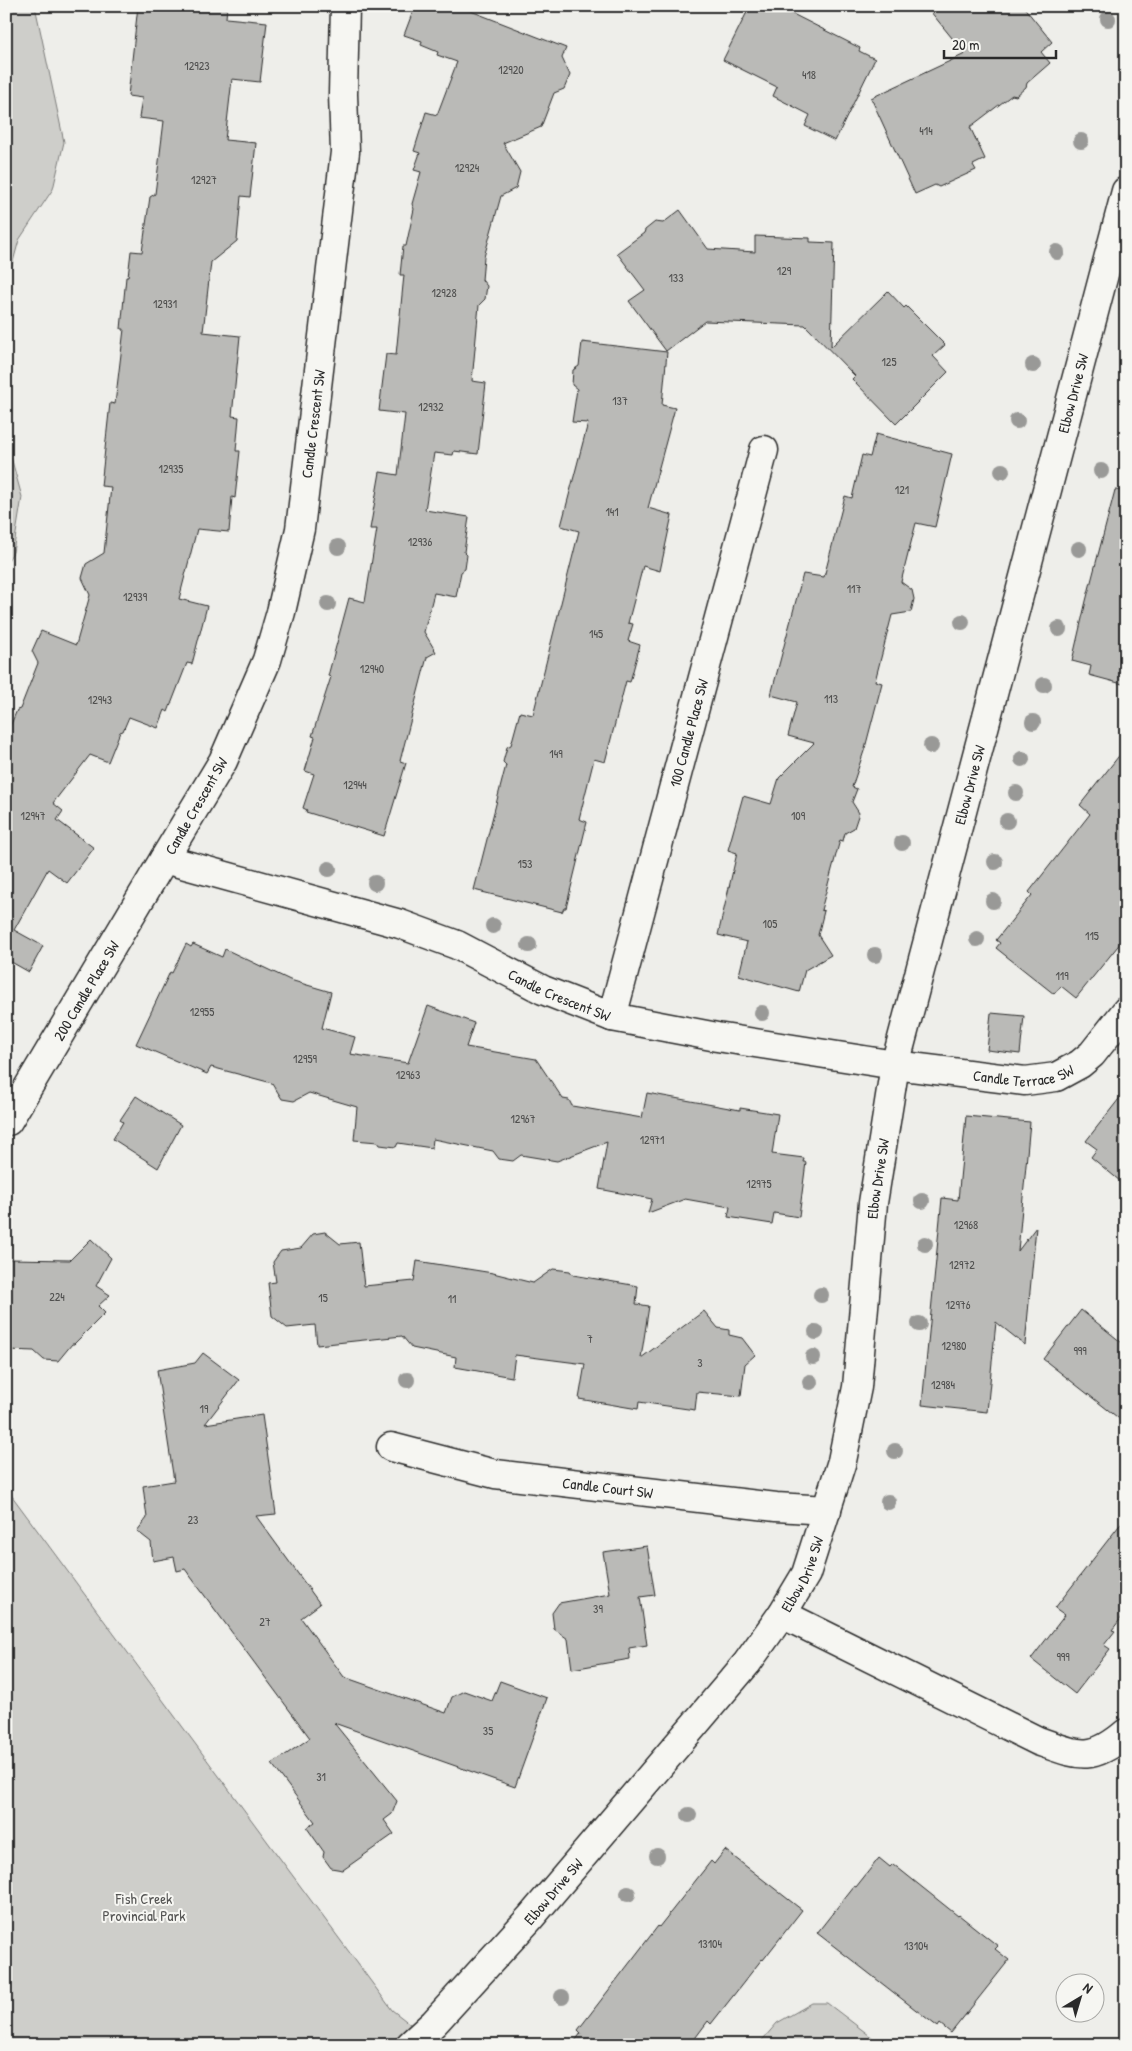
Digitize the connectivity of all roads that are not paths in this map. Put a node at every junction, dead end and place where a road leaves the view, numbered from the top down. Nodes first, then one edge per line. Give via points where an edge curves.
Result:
1 (345, 6) edge
2 (1126, 191) edge
3 (764, 450) dead end
4 (164, 859) junction
5 (1126, 1011) edge
6 (612, 1016) junction
7 (895, 1065) junction
8 (8, 1121) dead end
9 (391, 1447) dead end
10 (827, 1510) junction
11 (782, 1614) junction
12 (1126, 1734) edge
13 (410, 2045) edge

1 - 4 street, Candle Crescent SW via 345,152 300,529 267,660 223,761
2 - 7 street, Elbow Drive SW
3 - 6 street, 100 Candle Place SW
4 - 6 street, Candle Crescent SW via 400,924 457,945 543,990
4 - 8 street, 200 Candle Place SW
5 - 7 street, Candle Terrace SW via 1092,1054 1056,1077 1025,1080
6 - 7 street, Candle Crescent SW via 717,1037
7 - 10 street, Elbow Drive SW via 873,1203 857,1387 842,1461
9 - 10 street, Candle Court SW via 494,1474
10 - 11 street, Elbow Drive SW via 806,1574
11 - 12 street via 1057,1748 1090,1755
11 - 13 street, Elbow Drive SW via 747,1663 530,1918

